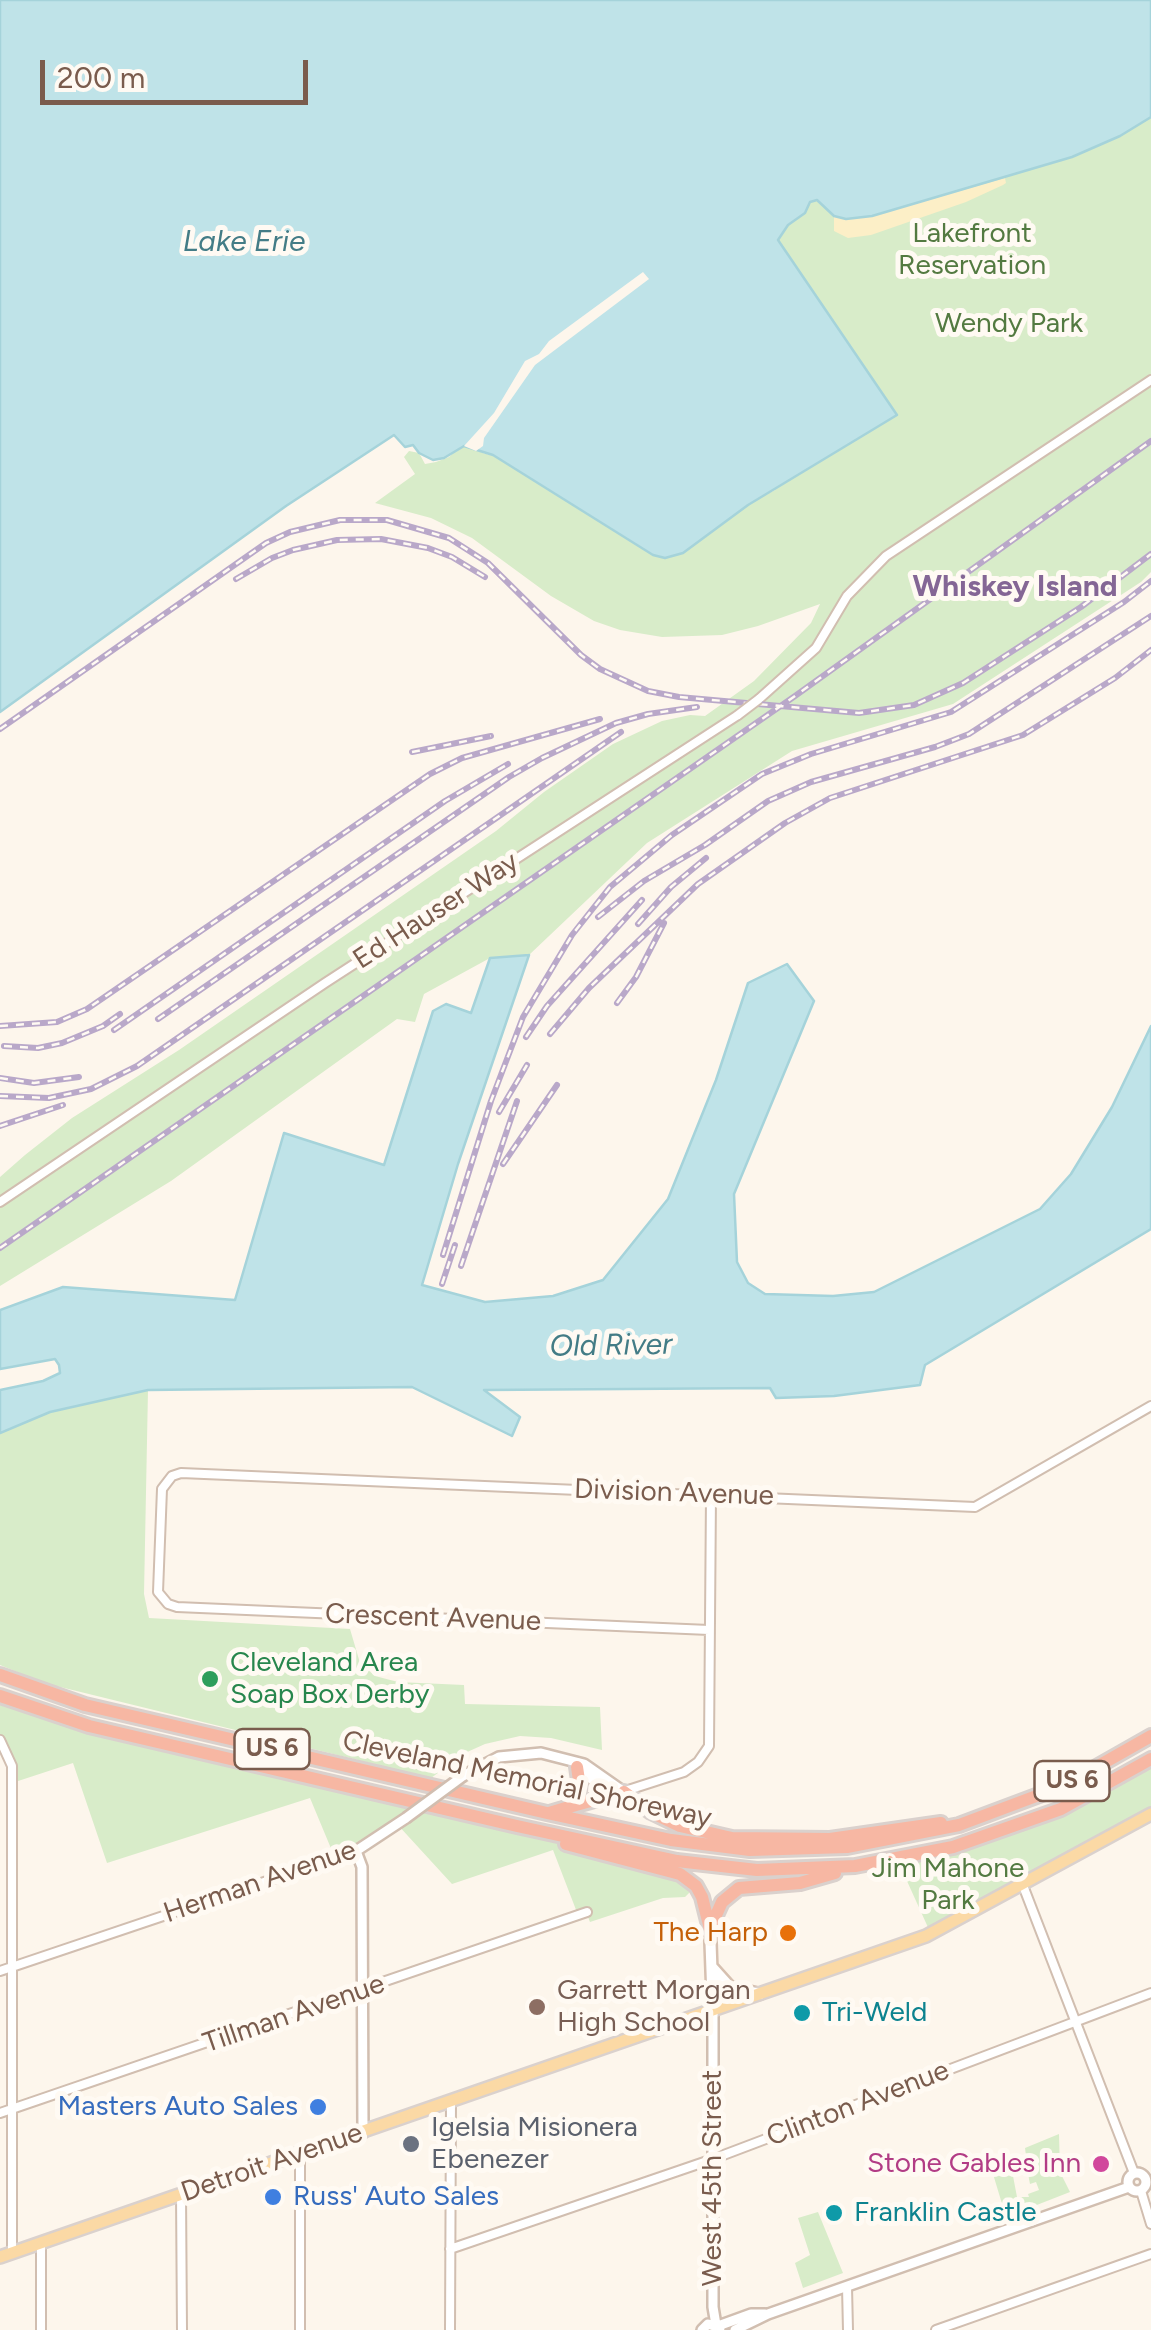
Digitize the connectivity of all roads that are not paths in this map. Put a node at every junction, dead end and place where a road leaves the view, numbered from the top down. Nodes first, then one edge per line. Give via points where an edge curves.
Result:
1 (1151, 380) edge
2 (0, 1202) edge
3 (1151, 1406) edge
4 (711, 1495) junction
5 (161, 1597) joint
6 (709, 1630) junction
7 (0, 1675) edge
8 (0, 1696) edge
9 (1151, 1736) edge
10 (0, 1740) edge
11 (561, 1758) junction
12 (1151, 1759) edge
13 (577, 1767) junction
14 (618, 1793) junction
15 (569, 1807) junction
16 (546, 1813) junction
17 (1151, 1814) edge
18 (988, 1816) junction
19 (517, 1826) junction
20 (13, 1829) junction
21 (0, 1834) edge
22 (356, 1850) junction
23 (871, 1863) junction
24 (1022, 1883) junction
25 (586, 1912) dead end
26 (710, 1929) junction
27 (13, 1966) junction
28 (712, 1966) junction
29 (0, 1971) edge
30 (362, 1991) junction
31 (1151, 1993) edge
32 (762, 1994) junction
33 (713, 2012) junction
34 (1078, 2022) junction
35 (452, 2100) junction
36 (10, 2109) junction
37 (0, 2113) edge
38 (362, 2133) junction
39 (300, 2154) junction
40 (713, 2159) junction
41 (1134, 2173) junction
42 (1146, 2184) edge
43 (1130, 2188) junction
44 (181, 2194) junction
45 (1151, 2224) edge
46 (41, 2243) junction
47 (450, 2249) junction
48 (1151, 2254) edge
49 (6, 2255) edge
50 (847, 2286) junction
51 (768, 2314) junction
52 (713, 2327) edge
53 (42, 2330) edge
54 (182, 2330) edge
55 (300, 2330) edge
56 (450, 2330) edge
57 (734, 2330) edge
58 (848, 2330) edge
59 (936, 2330) edge

1 - 2 street, Ed Hauser Way, bridge via 886,556 847,596 816,648 738,715
3 - 4 street, Division Avenue via 975,1507
4 - 5 street, Division Avenue via 181,1472 162,1489
4 - 6 street
5 - 6 street, Crescent Avenue via 177,1607
6 - 14 street via 707,1749 680,1774
7 - 16 highway, Cleveland Memorial Shoreway / US 6 via 85,1705
8 - 19 highway, Cleveland Memorial Shoreway / US 6 via 89,1726
9 - 18 highway, Cleveland Memorial Shoreway / US 6 via 1063,1786
10 - 20 street via 12,1766
11 - 13 street, Herman Avenue
11 - 14 street, Herman Avenue via 589,1766
11 - 22 street, Herman Avenue, bridge via 541,1753 487,1762
12 - 23 highway, Cleveland Memorial Shoreway / US 6 via 1076,1802 1000,1833
13 - 14 street, Herman Avenue
13 - 15 highway via 579,1792
14 - 15 highway
14 - 18 highway via 680,1826 750,1840 846,1837
15 - 16 highway
16 - 18 highway, Cleveland Memorial Shoreway / US 6 via 686,1843 766,1850 879,1843
17 - 24 main road, Detroit Avenue
19 - 23 highway, Cleveland Memorial Shoreway / US 6 via 707,1866 790,1870
19 - 26 highway via 680,1874 702,1896
20 - 21 street
20 - 27 street
22 - 27 street, Herman Avenue
22 - 30 street via 362,1867
23 - 26 highway via 800,1883 739,1888 722,1902
24 - 32 main road, Detroit Avenue via 926,1936
24 - 34 street
25 - 30 street, Tillman Avenue
26 - 28 main road, West 45th Street
27 - 29 street, Herman Avenue
27 - 36 street
28 - 32 main road via 730,1987
28 - 33 main road, West 45th Street
30 - 36 street, Tillman Avenue
30 - 38 street
31 - 34 street, Clinton Avenue
32 - 33 main road, Detroit Avenue
33 - 35 main road, Detroit Avenue
33 - 40 street, West 45th Street
34 - 40 street, Clinton Avenue
34 - 41 street
35 - 38 main road, Detroit Avenue
35 - 47 street
36 - 37 street, Tillman Avenue
36 - 49 street
38 - 39 main road, Detroit Avenue
39 - 44 main road, Detroit Avenue
39 - 55 street
40 - 47 street, Clinton Avenue
40 - 52 street, West 45th Street
41 - 42 street
41 - 43 street
42 - 43 street
42 - 45 street
43 - 50 street
44 - 46 main road, Detroit Avenue
44 - 54 street
46 - 49 main road, Detroit Avenue
46 - 53 street
47 - 56 street
48 - 59 street
50 - 51 street
50 - 58 street
51 - 52 street
51 - 57 street

